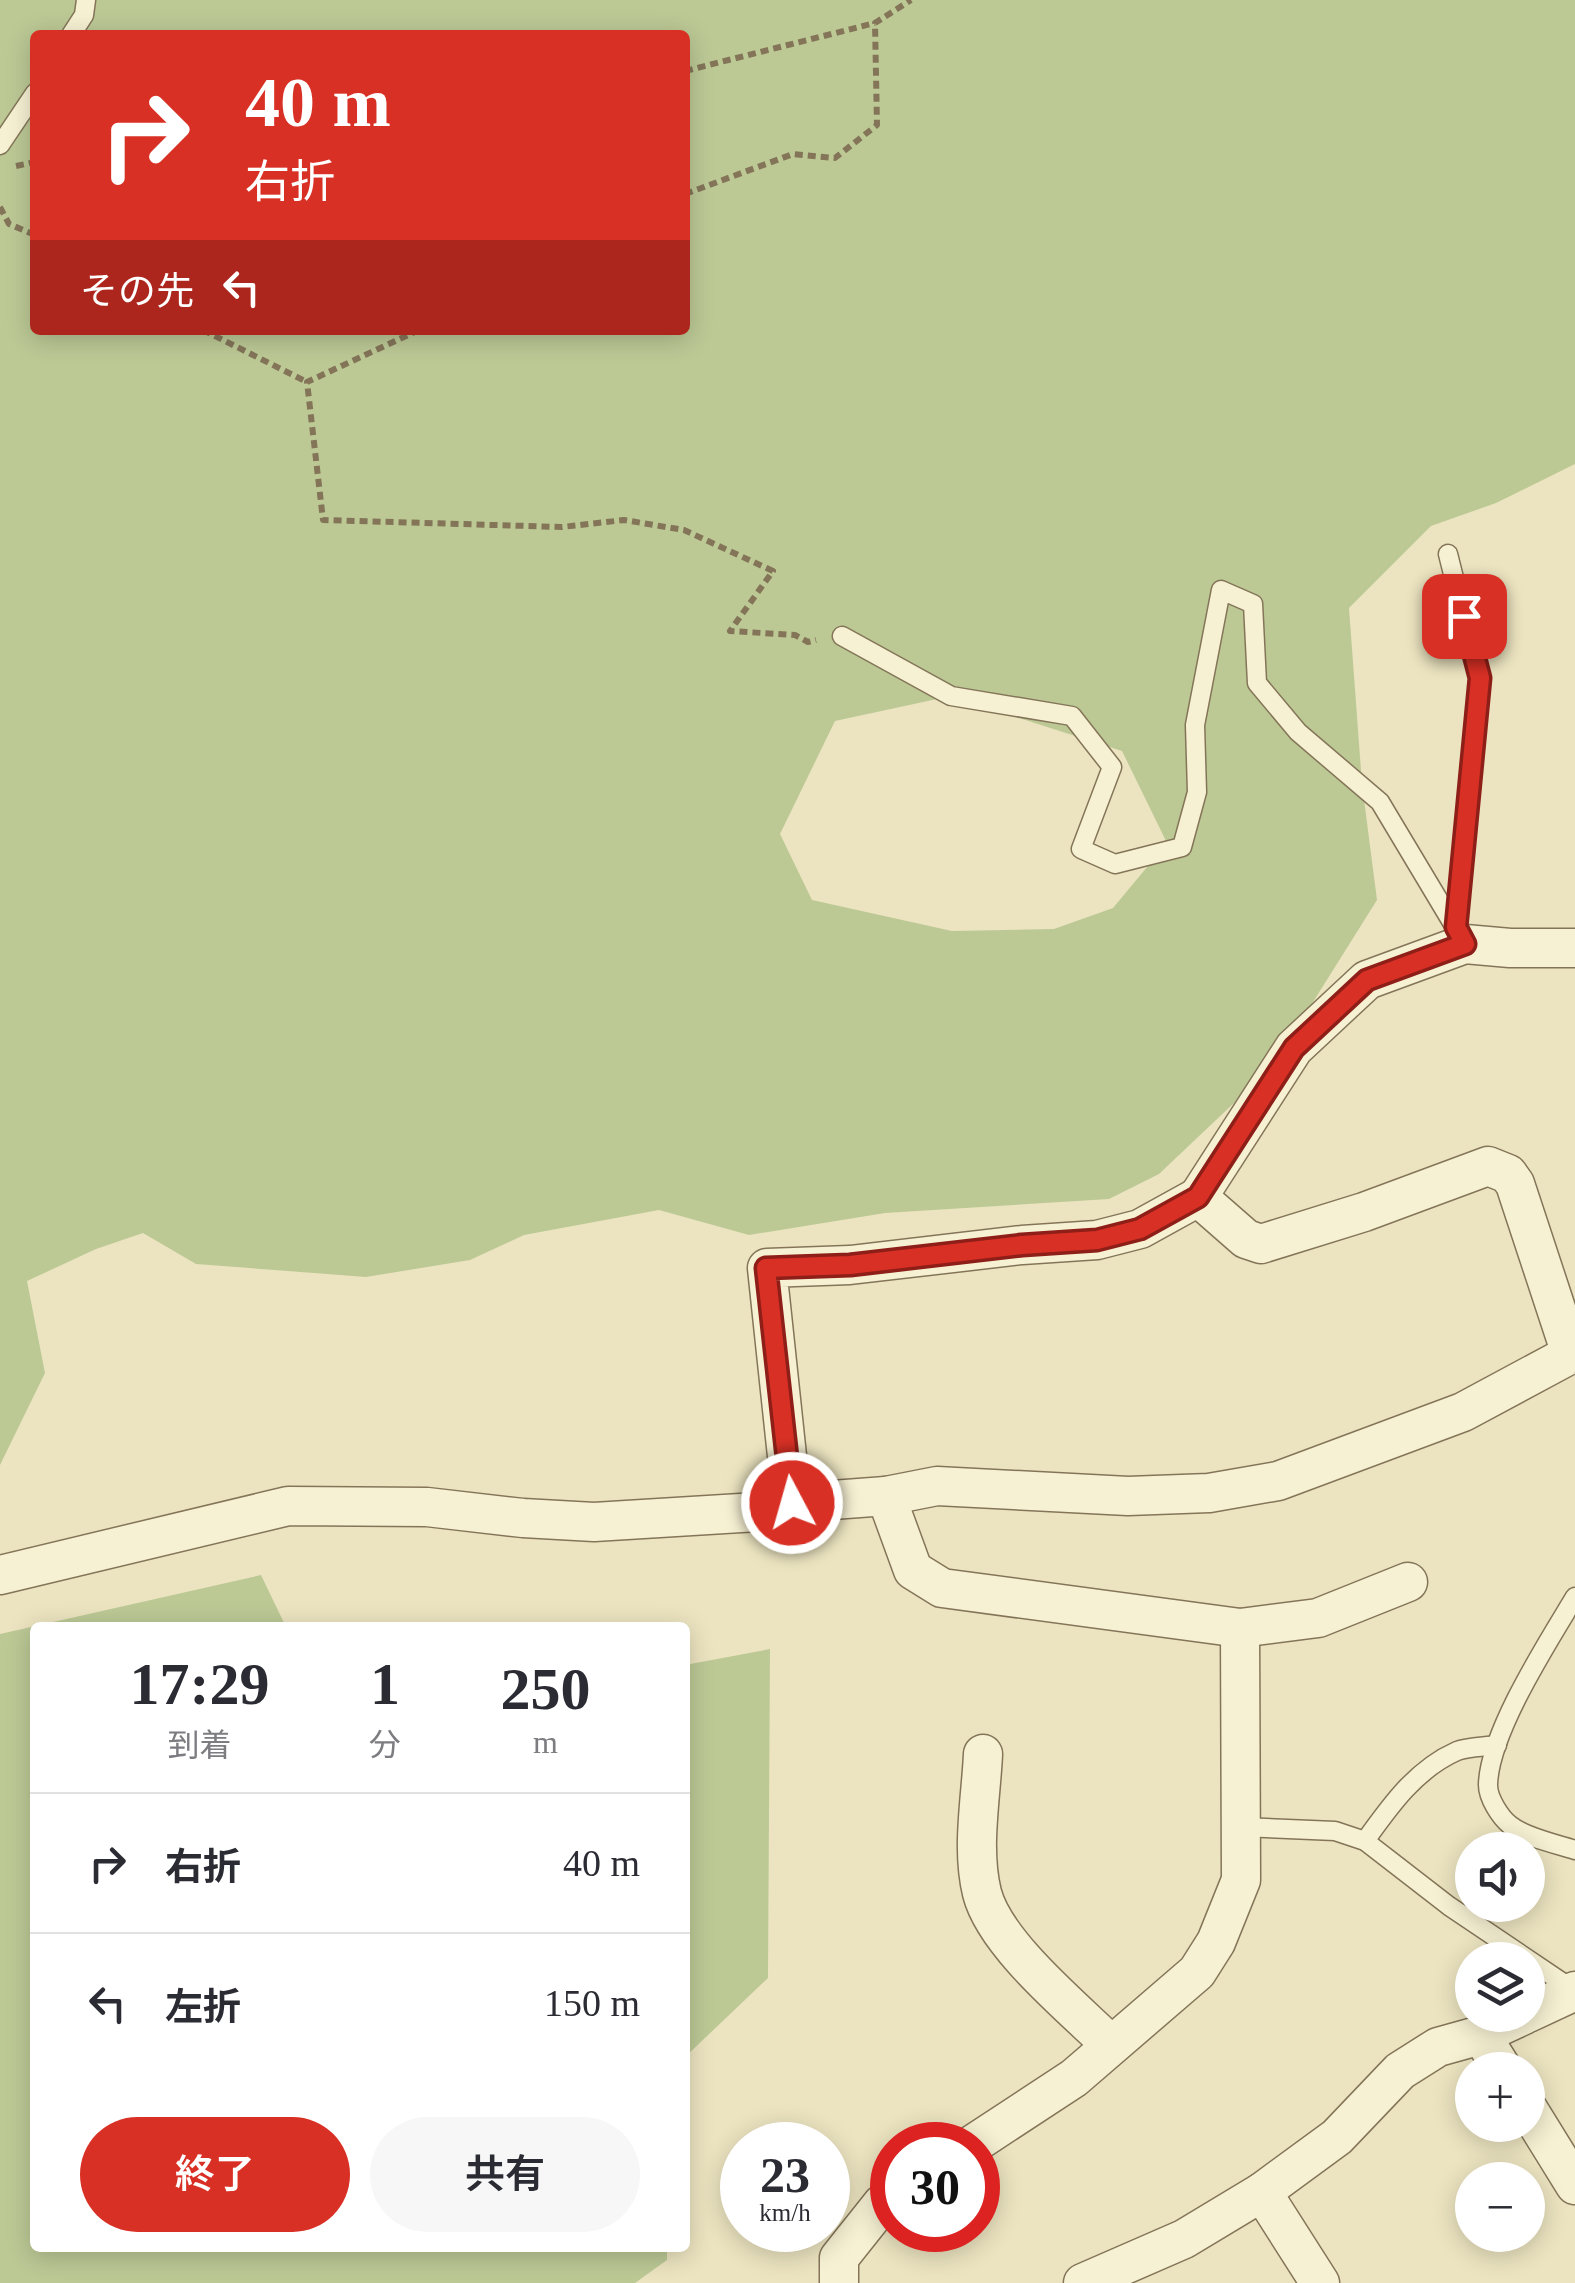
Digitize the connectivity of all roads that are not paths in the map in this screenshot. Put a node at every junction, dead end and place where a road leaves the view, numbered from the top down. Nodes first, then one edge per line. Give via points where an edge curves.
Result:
1 (86, 0) edge
2 (74, 30) edge
3 (30, 100) edge
4 (0, 145) edge
5 (1448, 554) dead end
6 (842, 636) road end
7 (1460, 935) junction
8 (1575, 948) edge
9 (1198, 1197) junction
10 (1573, 1352) edge
11 (886, 1496) junction
12 (792, 1503) junction
13 (0, 1575) edge
14 (1408, 1582) dead end
15 (1575, 1597) edge
16 (1240, 1628) junction
17 (1496, 1744) junction
18 (984, 1754) dead end
19 (1241, 1827) junction
20 (1365, 1840) junction
21 (1575, 1850) edge
22 (1575, 1991) edge
23 (1545, 2005) edge
24 (1486, 2032) edge
25 (1481, 2034) junction
26 (1110, 2044) junction
27 (1492, 2052) edge
28 (1000, 2127) edge
29 (1545, 2136) edge
30 (1575, 2184) edge
31 (1262, 2192) junction
32 (870, 2219) edge
33 (1087, 2282) edge
34 (839, 2283) edge
35 (1320, 2283) edge

1 - 2 lane
3 - 4 lane
5 - 7 lane via 1480,678
6 - 7 lane via 951,696 1072,716 1112,768 1080,849 1115,864 1182,848 1197,792 1195,725 1221,590 1253,604 1257,684 1298,732 1380,802
7 - 8 street via 1510,948
7 - 9 street via 1367,980 1294,1048
9 - 10 street via 1261,1244 1478,1168 1498,1169 1515,1184
9 - 12 street via 1140,1229 1097,1240 766,1268
10 - 11 street via 1463,1412 1278,1481 1128,1496 937,1486
11 - 12 street
11 - 16 street via 913,1570 942,1588
12 - 13 street via 758,1512 594,1522 428,1507 288,1506
14 - 16 street via 1318,1618
15 - 17 lane
16 - 19 street
17 - 20 lane via 1458,1751 1417,1777
17 - 21 lane via 1488,1791 1497,1808 1512,1827
18 - 26 street via 978,1866 991,1916
19 - 20 lane
19 - 26 street via 1241,1880 1216,1942 1197,1972
20 - 22 lane
22 - 23 street
24 - 25 street
25 - 27 street
25 - 31 street via 1438,2047 1400,2070 1337,2137
26 - 28 street via 1074,2078
29 - 30 street
31 - 33 street via 1184,2239
31 - 35 street
32 - 34 street via 839,2258

